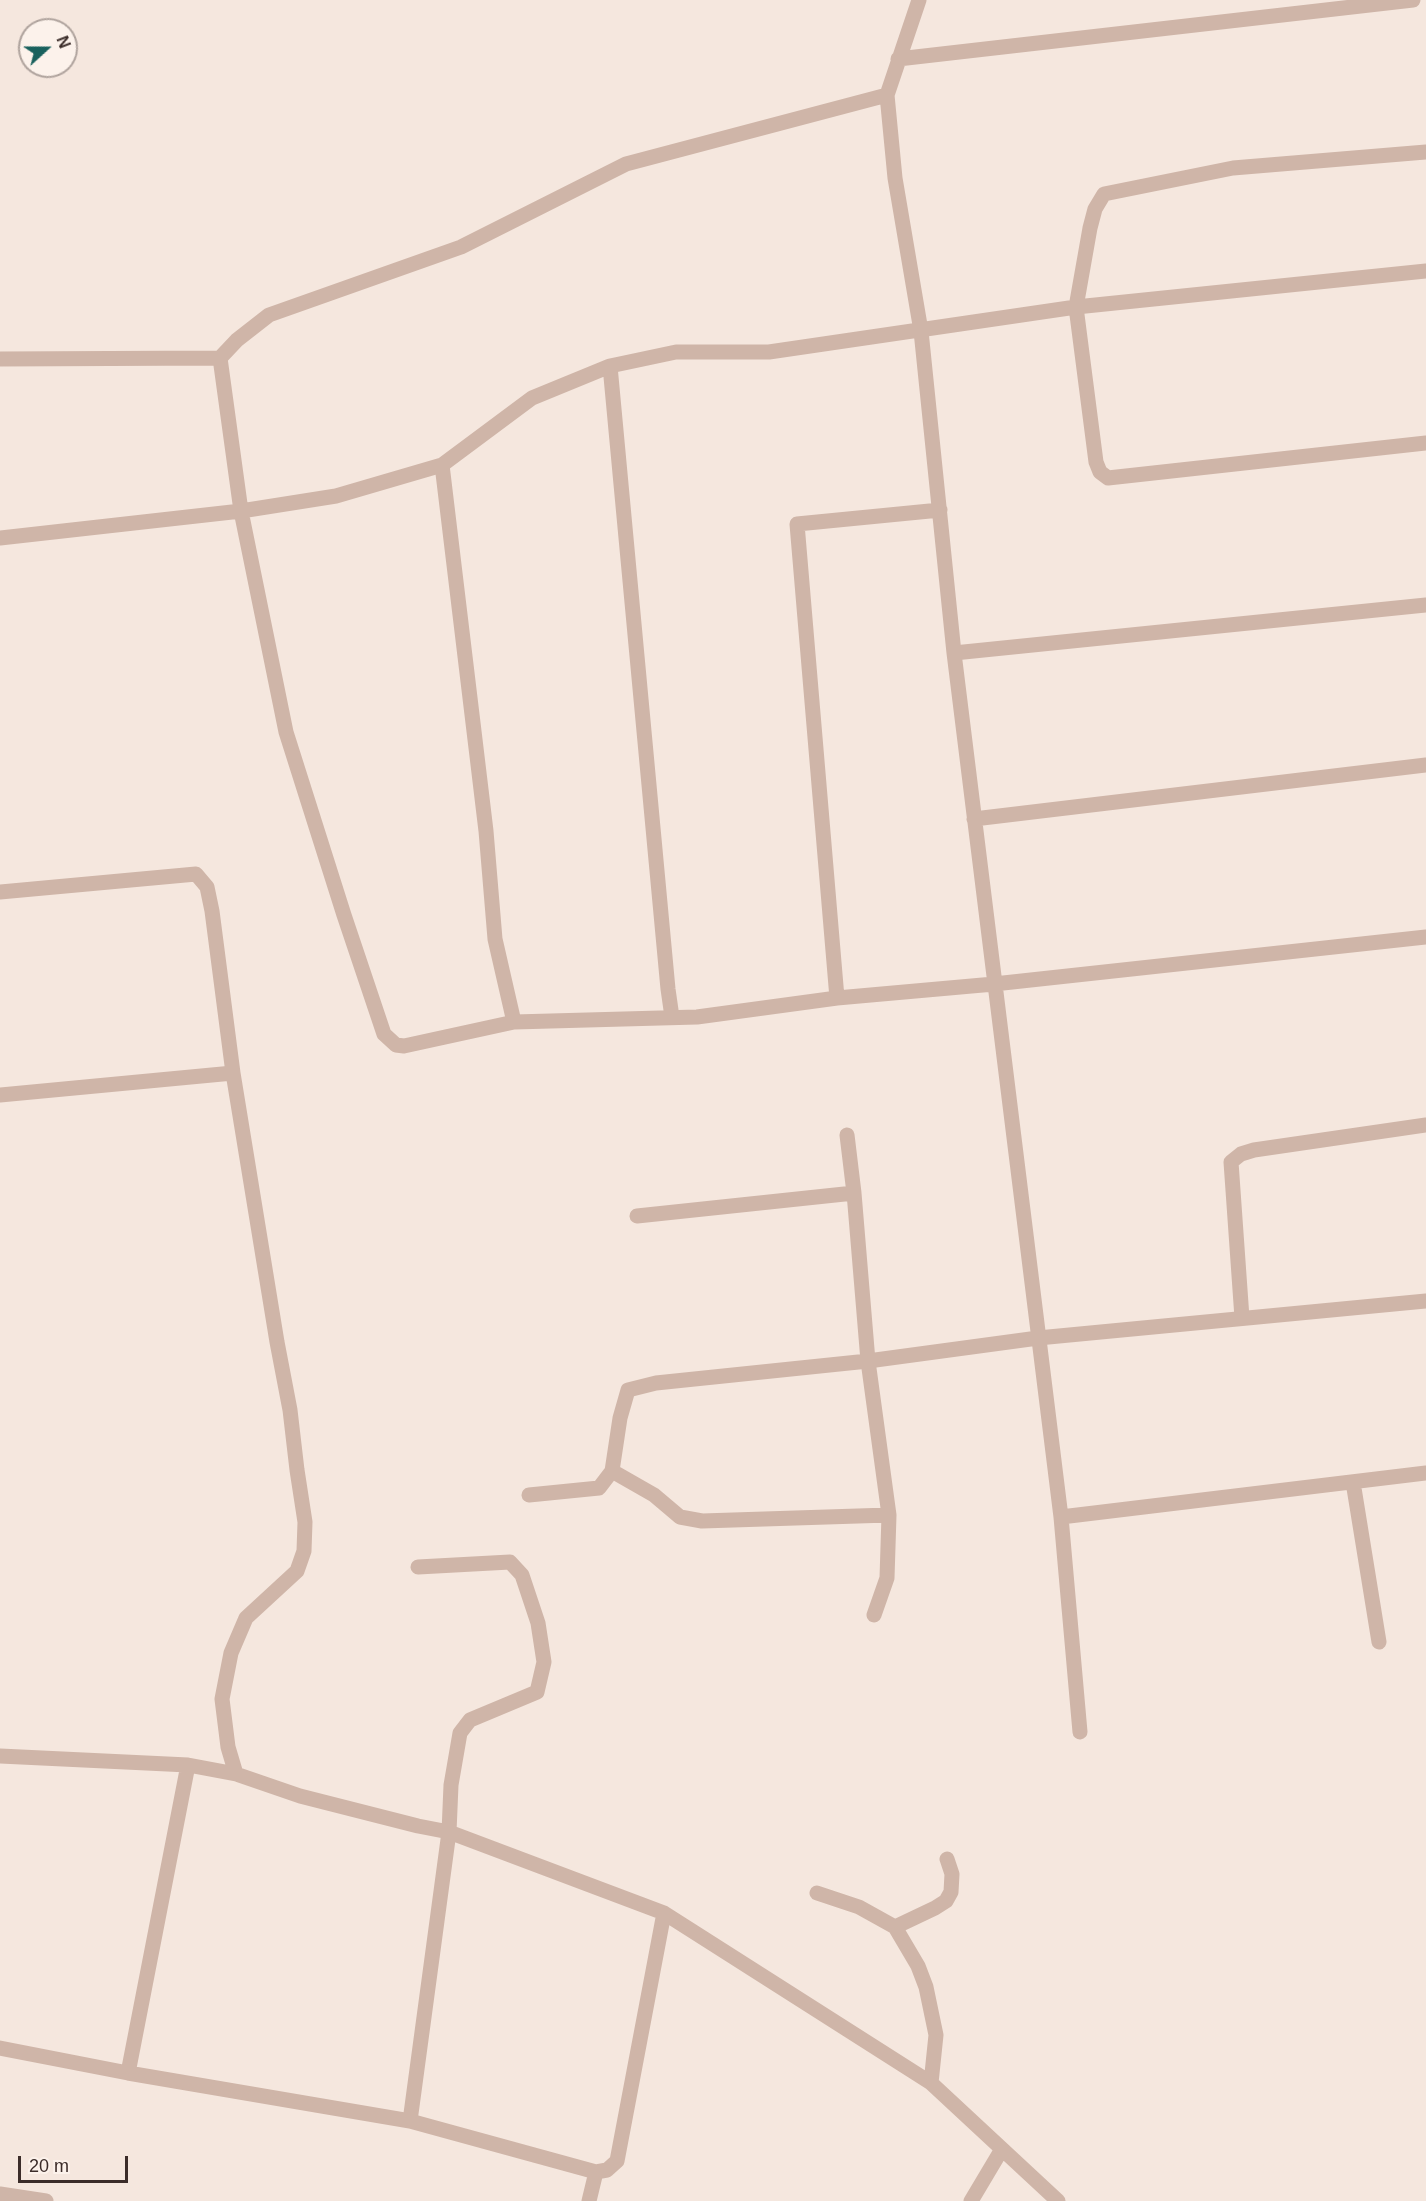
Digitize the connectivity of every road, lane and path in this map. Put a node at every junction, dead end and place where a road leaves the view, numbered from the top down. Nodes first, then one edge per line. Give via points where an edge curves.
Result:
1 (919, 0) edge
2 (1413, 0) edge
3 (1380, 2) edge
4 (898, 59) junction
5 (887, 95) junction
6 (1426, 152) edge
7 (1426, 271) edge
8 (1076, 307) junction
9 (921, 331) junction
10 (220, 358) junction
11 (0, 359) edge
12 (610, 366) junction
13 (1426, 443) edge
14 (442, 465) junction
15 (939, 510) junction
16 (241, 511) junction
17 (0, 538) edge
18 (1426, 605) edge
19 (954, 653) junction
20 (1426, 765) edge
21 (974, 819) junction
22 (0, 892) edge
23 (1426, 937) edge
24 (994, 984) junction
25 (837, 998) junction
26 (672, 1017) junction
27 (514, 1022) junction
28 (233, 1073) junction
29 (0, 1095) edge
30 (1426, 1125) edge
31 (847, 1135) dead end
32 (854, 1193) junction
33 (637, 1216) dead end
34 (1426, 1301) edge
35 (1242, 1318) junction
36 (1038, 1338) junction
37 (868, 1361) junction
38 (612, 1471) junction
39 (1426, 1473) edge
40 (1353, 1482) junction
41 (529, 1496) dead end
42 (889, 1515) junction
43 (1061, 1517) junction
44 (418, 1567) dead end
45 (874, 1615) dead end
46 (1379, 1642) dead end
47 (1080, 1732) dead end
48 (0, 1756) edge
49 (188, 1765) junction
50 (236, 1774) junction
51 (449, 1832) junction
52 (947, 1859) dead end
53 (818, 1893) dead end
54 (664, 1913) junction
55 (895, 1927) junction
56 (0, 2048) edge
57 (128, 2073) junction
58 (932, 2083) junction
59 (410, 2121) junction
60 (1002, 2149) junction
61 (596, 2172) junction
62 (0, 2194) edge
63 (46, 2201) edge
64 (589, 2201) edge
65 (971, 2201) edge
66 (1058, 2201) edge

1 - 4 street
2 - 3 street
3 - 4 street
4 - 5 street
5 - 9 street via 895,178
5 - 10 street via 626,164 461,247 269,315
6 - 8 street via 1233,168 1104,194 1090,228
7 - 8 street
8 - 9 street
8 - 13 street via 1096,462 1108,478
9 - 12 street via 769,352 676,352
9 - 15 street
10 - 11 street
10 - 16 street
12 - 14 street via 532,398
12 - 26 street
14 - 16 street via 336,496
14 - 27 street via 486,831 495,939
15 - 19 street
15 - 25 street via 797,524
16 - 17 street
16 - 27 street via 285,732 384,1034 396,1045 404,1046
18 - 19 street
19 - 21 street
20 - 21 street
21 - 24 street
22 - 28 street via 196,874 207,887 212,911
23 - 24 street
24 - 25 street
24 - 36 street
25 - 26 street
26 - 27 street
28 - 29 street
28 - 50 street via 305,1522 304,1551 297,1571 246,1618 231,1653 222,1699
30 - 35 street via 1254,1150 1231,1162
31 - 32 street
32 - 33 street
32 - 37 street
34 - 35 street
35 - 36 street
36 - 37 street
36 - 43 street
37 - 38 street via 656,1383 628,1390
37 - 42 street
38 - 41 street via 599,1488
38 - 42 street via 654,1495 680,1517 702,1521
39 - 40 street
40 - 43 street
40 - 46 street
42 - 45 street via 887,1578
43 - 47 street
44 - 51 street via 510,1562 522,1575 538,1623 544,1662 537,1692 470,1720 460,1733 451,1785
48 - 49 street
49 - 50 street
49 - 57 street
50 - 51 street via 300,1796
51 - 54 street
51 - 59 street
52 - 55 street via 952,1874 951,1892 946,1900
53 - 55 street via 859,1907
54 - 58 street
54 - 61 street via 617,2161 607,2170
55 - 58 street via 926,1987 936,2035
56 - 57 street
57 - 59 street
58 - 60 street
59 - 61 street
60 - 65 street
60 - 66 street
61 - 64 street
62 - 63 street

